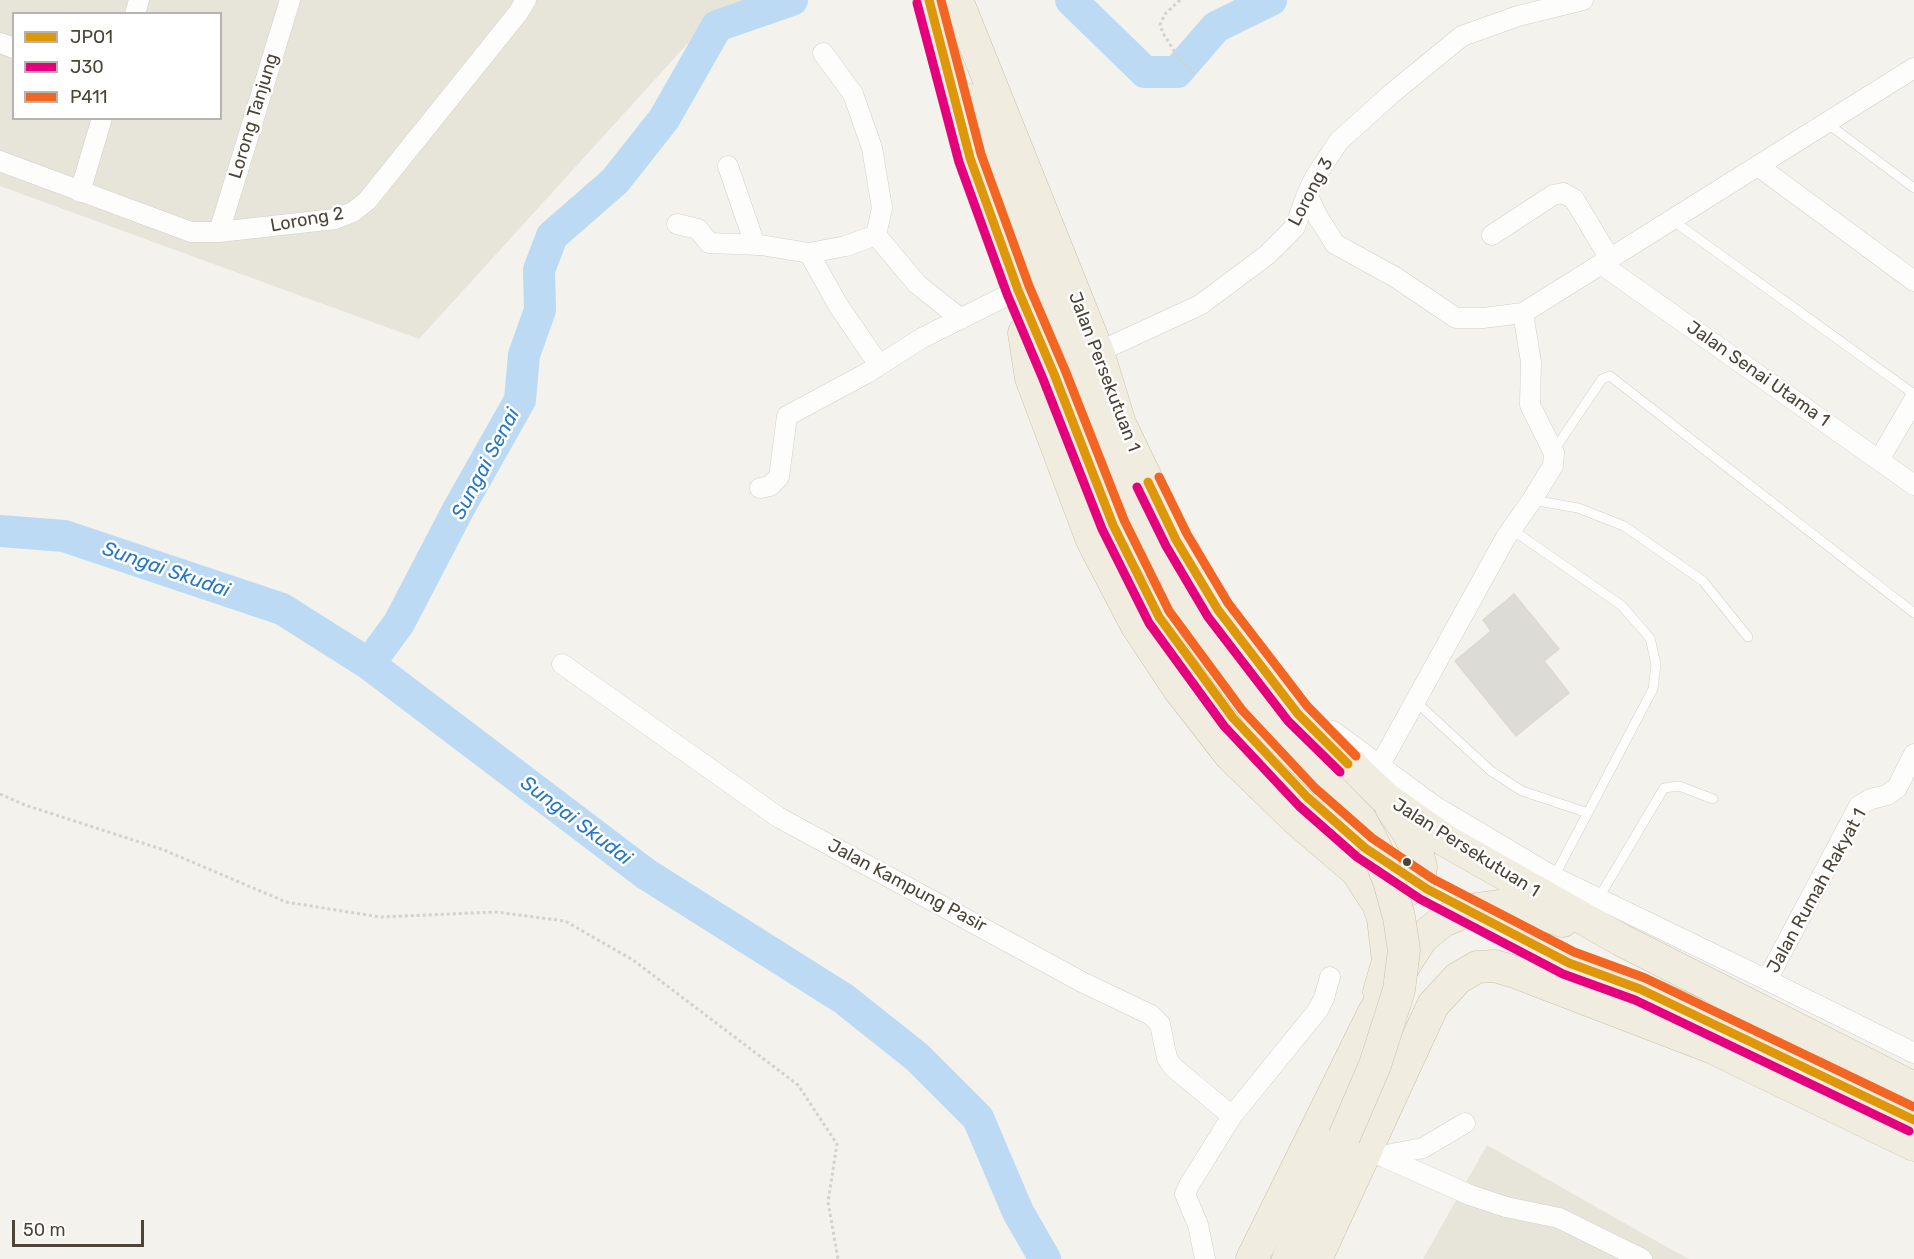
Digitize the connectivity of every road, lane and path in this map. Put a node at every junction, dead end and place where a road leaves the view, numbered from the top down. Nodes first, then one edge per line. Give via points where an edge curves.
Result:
1 (290, 0) edge
2 (526, 0) edge
3 (929, 0) edge
4 (955, 0) edge
5 (1180, 0) edge
6 (1584, 0) edge
7 (823, 53) dead end
8 (1914, 68) edge
9 (1194, 75) dead end
10 (101, 120) edge
11 (1827, 123) junction
12 (0, 160) edge
13 (728, 166) dead end
14 (1758, 166) junction
15 (1914, 188) edge
16 (80, 192) junction
17 (1306, 194) junction
18 (1672, 220) junction
19 (677, 224) dead end
20 (219, 232) junction
21 (876, 235) junction
22 (1492, 235) dead end
23 (754, 245) junction
24 (809, 253) junction
25 (1606, 261) junction
26 (1914, 281) edge
27 (1018, 290) junction
28 (1523, 313) junction
29 (961, 319) junction
30 (1098, 352) junction
31 (879, 365) junction
32 (1914, 394) edge
33 (1914, 400) edge
34 (1552, 447) junction
35 (1879, 460) junction
36 (1914, 485) edge
37 (760, 488) dead end
38 (1532, 500) junction
39 (1511, 529) junction
40 (1914, 613) edge
41 (1748, 637) dead end
42 (562, 664) dead end
43 (1267, 675) junction
44 (1415, 701) junction
45 (1914, 754) edge
46 (1380, 765) junction
47 (0, 794) edge
48 (1384, 797) junction
49 (1713, 798) dead end
50 (1588, 813) junction
51 (1362, 860) junction
52 (1554, 878) junction
53 (1598, 899) junction
54 (1494, 924) dead end
55 (1621, 940) junction
56 (1330, 977) dead end
57 (1767, 980) junction
58 (1374, 1012) junction
59 (1914, 1053) edge
60 (1914, 1088) edge
61 (1233, 1116) junction
62 (1914, 1120) edge
63 (1465, 1122) dead end
64 (1914, 1145) edge
65 (1364, 1147) junction
66 (838, 1259) edge
67 (1205, 1259) edge
68 (1252, 1259) edge
69 (1288, 1259) edge
70 (1316, 1259) edge
71 (1642, 1259) edge

1 - 20 street, Lorong Tanjung
2 - 20 street, Lorong 2 via 367,201 353,212 335,219
3 - 27 highway via 970,158
4 - 30 highway, Jalan Persekutuan 1
4 - 65 highway, bridge via 959,69 1152,557 1208,648 1259,716 1361,820 1389,881 1404,950 1399,990 1375,1065
5 - 9 path via 1160,25 1176,54
6 - 17 street, Lorong 3 via 1518,16 1462,36 1339,141
7 - 21 street via 853,94 872,148 882,208
8 - 11 street
10 - 16 street
11 - 14 street
11 - 15 lane
12 - 16 street, Lorong 2
13 - 23 street
14 - 18 street
14 - 26 street
16 - 20 street, Lorong 2 via 191,232
17 - 28 street via 1335,244 1456,318
17 - 30 street, Lorong 3 via 1294,227 1268,255 1237,279 1200,305
18 - 25 street
18 - 32 lane
19 - 23 street via 698,230 709,243
21 - 24 street
21 - 29 street via 917,284
22 - 25 street via 1552,195 1563,193 1574,199
23 - 24 street
24 - 31 street
25 - 28 street
25 - 35 street, Jalan Senai Utama 1
27 - 29 street
27 - 51 highway via 1113,525 1159,617 1233,718
28 - 34 street via 1531,362 1530,405
29 - 31 street
30 - 43 highway, Jalan Persekutuan 1 via 1120,424 1176,540 1218,610
31 - 37 street via 787,416 779,477 770,486
33 - 35 street
34 - 38 street via 1553,466
34 - 40 lane via 1602,379 1610,376
35 - 36 street, Jalan Senai Utama 1
38 - 39 street
38 - 41 lane via 1578,508 1624,526 1703,581
39 - 44 street
39 - 50 lane via 1621,605 1650,638 1656,664 1653,689
42 - 61 street, Jalan Kampung Pasir via 778,817 1082,982 1151,1015 1160,1024 1167,1058 1173,1067
43 - 46 street
43 - 48 highway, Jalan Persekutuan 1 via 1298,714
44 - 46 street
44 - 50 lane via 1491,771 1522,791
45 - 57 street, Jalan Rumah Rakyat 1 via 1897,788 1859,806
46 - 52 street via 1433,805
47 - 66 path via 164,850 286,902 380,917 496,912 565,921 633,960 798,1085 837,1143 828,1202
48 - 51 highway via 1417,851 1419,881 1408,890 1394,892
48 - 55 highway, Jalan Persekutuan 1 via 1446,841
49 - 53 lane via 1679,786 1664,788
50 - 52 lane
51 - 58 highway via 1383,918 1388,961
52 - 53 street
53 - 57 street
54 - 62 highway via 1569,963 1711,1021
55 - 58 highway, bridge via 1530,910 1499,906 1469,910 1443,921 1422,938
55 - 60 highway, Jalan Persekutuan 1
56 - 61 street via 1318,1010
57 - 59 street
58 - 68 highway
61 - 67 street via 1185,1194 1198,1225
63 - 65 street via 1423,1148
64 - 65 highway via 1711,1047 1495,966 1477,967 1458,978 1433,1005 1390,1101
65 - 69 highway
65 - 70 highway
65 - 71 street via 1470,1195 1506,1208 1559,1218

